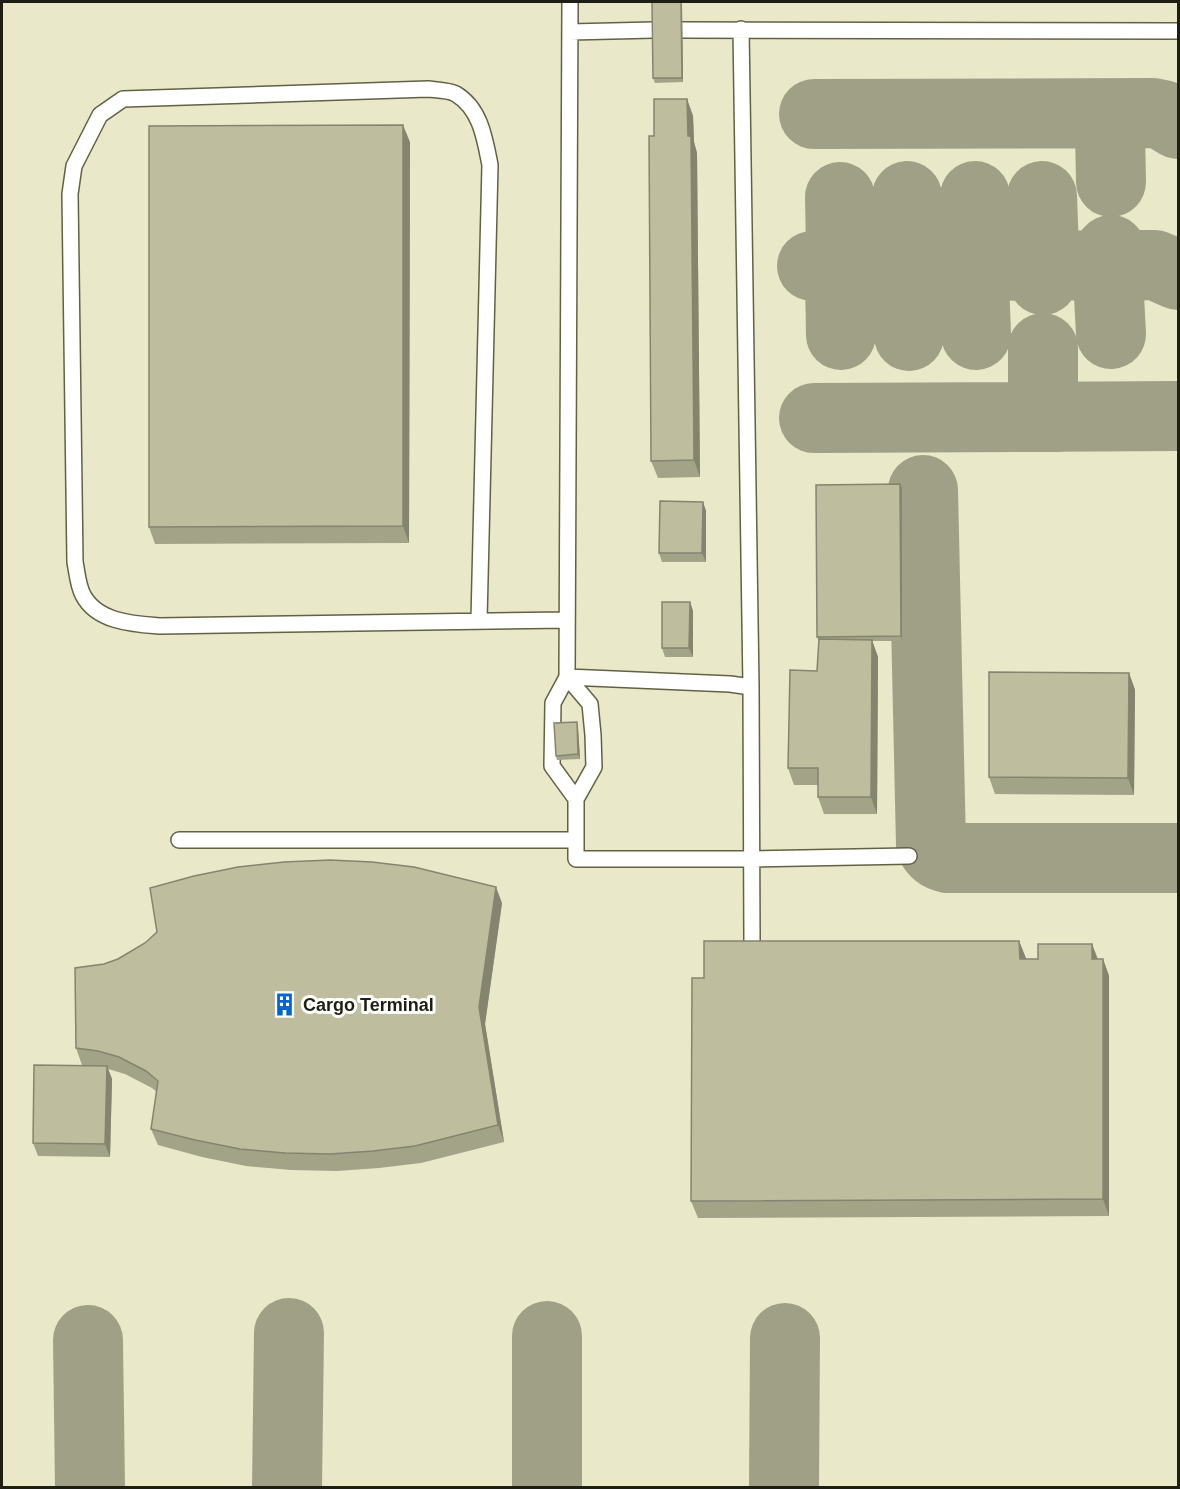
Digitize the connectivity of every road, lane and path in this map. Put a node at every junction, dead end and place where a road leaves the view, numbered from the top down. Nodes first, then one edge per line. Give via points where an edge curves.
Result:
1 (570, 2) edge
2 (741, 29) junction
3 (654, 30) edge
4 (682, 30) edge
5 (1179, 31) edge
6 (570, 32) junction
7 (479, 620) junction
8 (567, 620) junction
9 (567, 677) junction
10 (751, 687) junction
11 (576, 800) junction
12 (178, 840) dead end
13 (575, 840) junction
14 (909, 856) dead end
15 (752, 859) junction
16 (752, 944) edge

1 - 6 lane
2 - 4 lane
2 - 5 lane
2 - 10 lane
3 - 6 lane
6 - 8 lane
7 - 7 lane via 490,165 483,129 470,108 455,94 428,89 123,99 100,115 74,166 70,194 75,562 83,595 101,614 127,624
7 - 8 lane
8 - 9 lane
9 - 10 lane
9 - 11 lane via 553,703 552,766
9 - 11 lane via 590,704 593,735 594,767
10 - 15 lane
11 - 13 lane
12 - 13 lane
13 - 15 lane via 576,859
14 - 15 lane
15 - 16 lane

